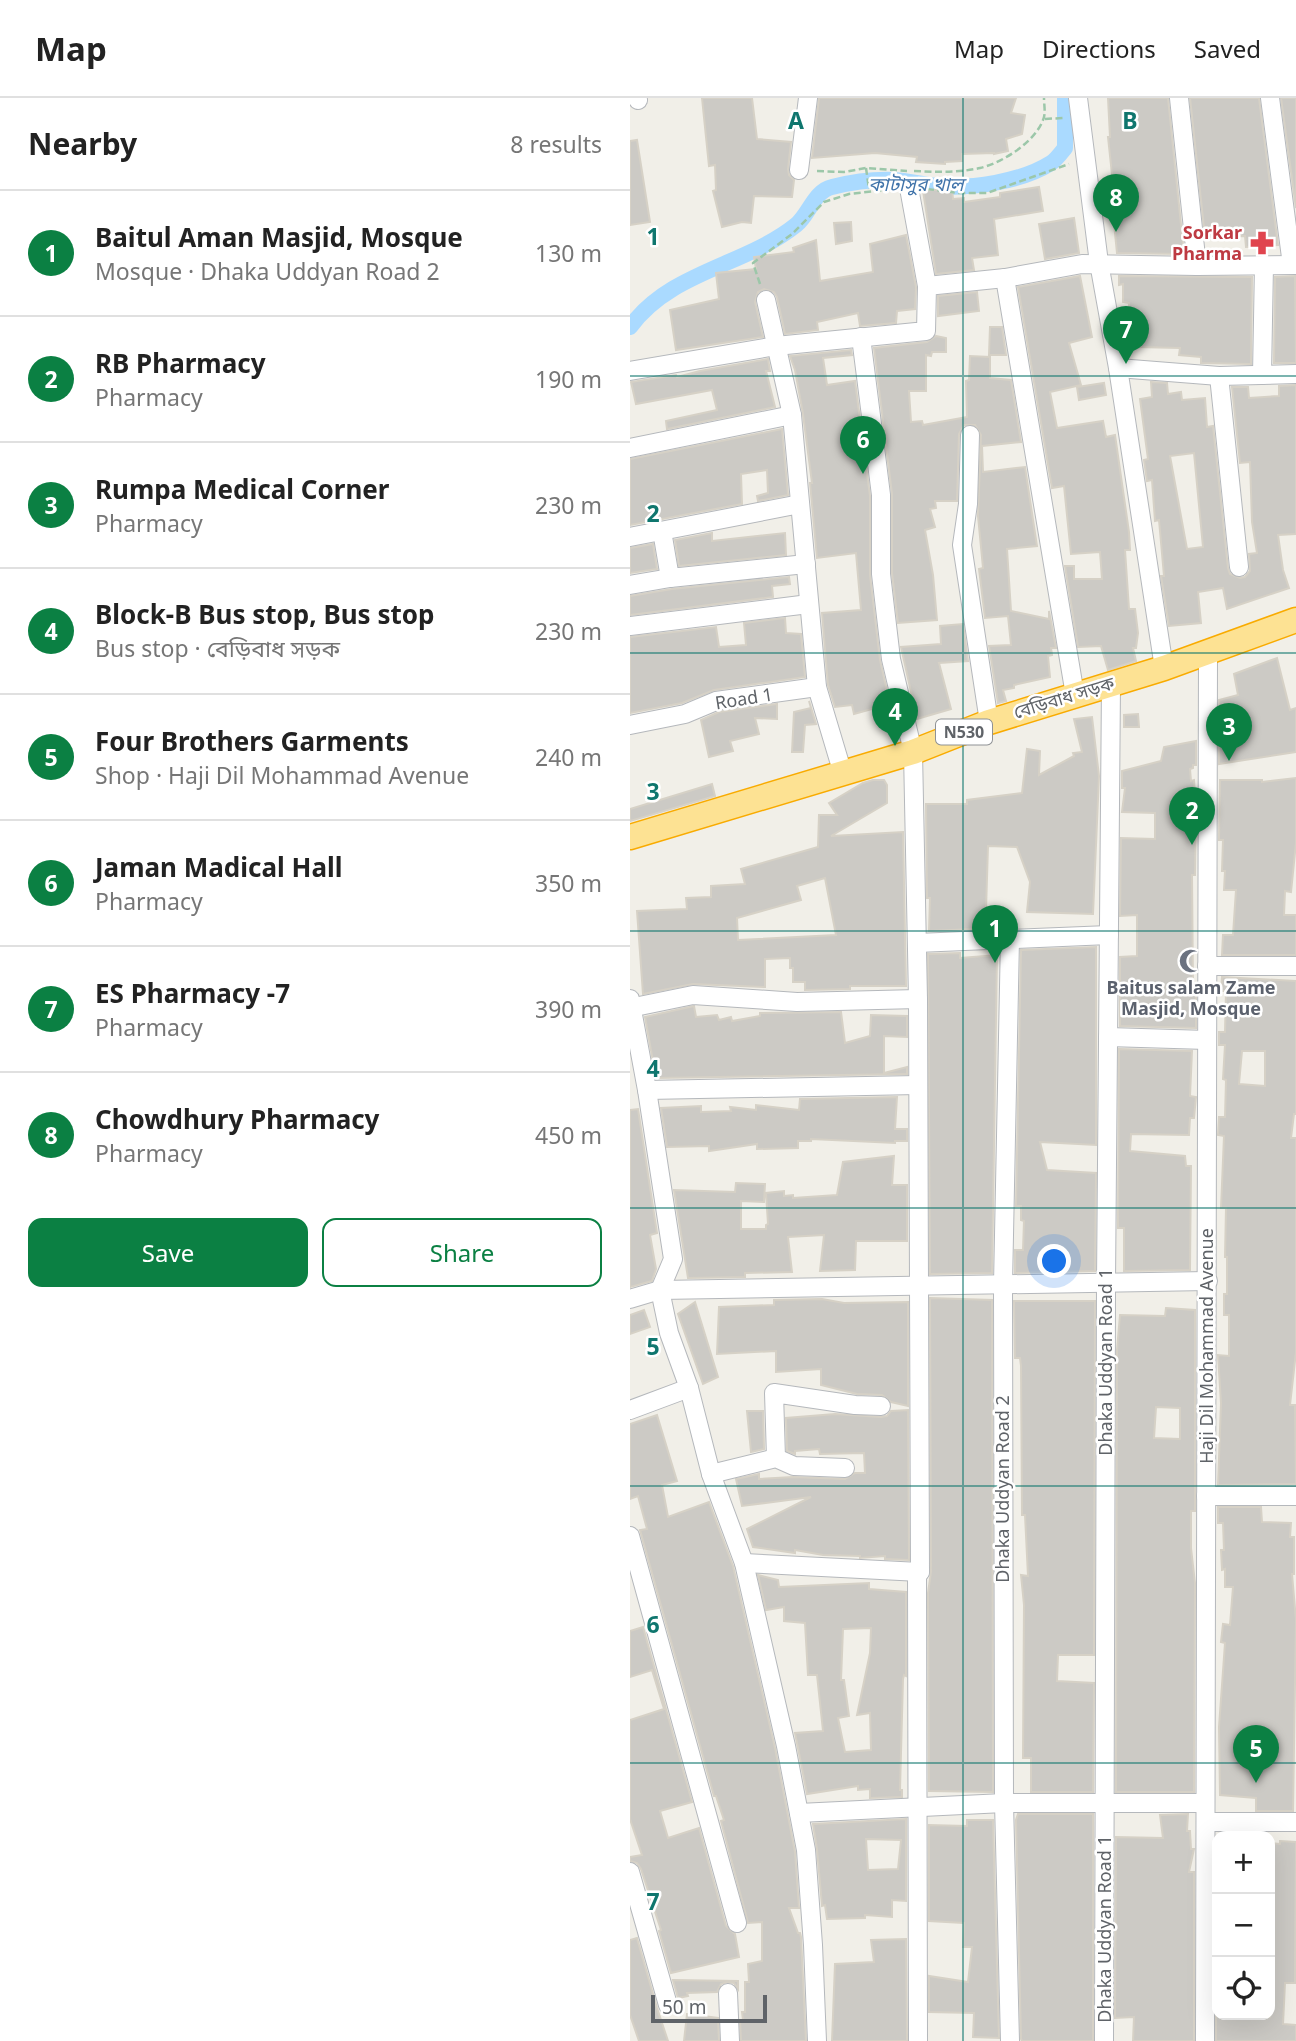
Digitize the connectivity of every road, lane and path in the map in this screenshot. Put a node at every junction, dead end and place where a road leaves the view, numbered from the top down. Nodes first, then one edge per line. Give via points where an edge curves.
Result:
1 (808, 98) edge
2 (1044, 98) edge
3 (1078, 98) edge
4 (1180, 98) edge
5 (1270, 98) edge
6 (1080, 117) junction
7 (1044, 119) junction
8 (866, 168) junction
9 (799, 170) joint
10 (909, 188) dead end
11 (870, 190) dead end
12 (1099, 263) junction
13 (1264, 265) junction
14 (1294, 265) edge
15 (1197, 266) junction
16 (1005, 278) junction
17 (928, 286) junction
18 (766, 300) dead end
19 (861, 337) junction
20 (776, 346) junction
21 (1118, 368) junction
22 (630, 371) edge
23 (1296, 374) edge
24 (1262, 375) junction
25 (1219, 376) junction
26 (792, 415) junction
27 (970, 435) dead end
28 (630, 448) edge
29 (800, 504) junction
30 (662, 531) junction
31 (630, 537) edge
32 (806, 564) junction
33 (1239, 567) dead end
34 (670, 578) junction
35 (630, 584) edge
36 (809, 604) junction
37 (1296, 620) edge
38 (630, 626) edge
39 (1208, 652) junction
40 (1164, 668) junction
41 (1111, 684) junction
42 (817, 687) junction
43 (1075, 695) junction
44 (989, 722) junction
45 (630, 725) edge
46 (913, 752) junction
47 (844, 774) junction
48 (630, 838) edge
49 (1109, 934) junction
50 (1010, 937) junction
51 (917, 943) junction
52 (1296, 966) edge
53 (1207, 967) junction
54 (918, 999) junction
55 (630, 1004) edge
56 (1108, 1037) junction
57 (1207, 1040) junction
58 (918, 1085) junction
59 (648, 1090) junction
60 (1208, 1280) junction
61 (1106, 1283) junction
62 (920, 1285) junction
63 (1003, 1285) junction
64 (660, 1290) junction
65 (630, 1299) edge
66 (689, 1388) junction
67 (881, 1406) dead end
68 (630, 1410) edge
69 (776, 1458) junction
70 (845, 1468) dead end
71 (711, 1474) junction
72 (1206, 1496) junction
73 (1296, 1496) edge
74 (630, 1536) edge
75 (744, 1563) junction
76 (920, 1572) junction
77 (1004, 1803) junction
78 (1105, 1803) junction
79 (1205, 1803) junction
80 (916, 1806) junction
81 (799, 1813) junction
82 (1206, 1822) junction
83 (1296, 1822) edge
84 (630, 1872) edge
85 (737, 1923) dead end
86 (728, 1993) dead end
87 (667, 2006) dead end
88 (730, 2041) edge
89 (817, 2041) edge
90 (918, 2041) edge
91 (1010, 2041) edge
92 (1104, 2041) edge
93 (1205, 2041) edge

1 - 9 street
2 - 7 path
3 - 6 street
4 - 15 street
5 - 14 street
6 - 7 path
6 - 12 street
7 - 8 path via 1030,140 982,168 948,173
8 - 9 path
8 - 11 path
10 - 17 street
12 - 15 street
12 - 16 street
12 - 21 street
13 - 14 street
13 - 15 street
13 - 24 street
16 - 17 street
16 - 43 street
17 - 19 street via 926,331
18 - 20 street
19 - 20 street
19 - 46 street via 881,495 881,574 891,659
20 - 22 street
20 - 26 street
21 - 25 street
21 - 40 street
23 - 24 street
24 - 25 street
25 - 33 street
26 - 28 street
26 - 29 street
27 - 44 street via 968,504 961,545
29 - 30 street
29 - 32 street
30 - 31 street
30 - 34 street
32 - 34 street
32 - 36 street
34 - 35 street
36 - 38 street
36 - 42 street
37 - 39 highway, বেড়িবাধ সড়ক / N530
39 - 40 highway, বেড়িবাধ সড়ক / N530
39 - 53 street, Haji Dil Mohammad Avenue
40 - 41 highway, বেড়িবাধ সড়ক / N530
41 - 43 highway, বেড়িবাধ সড়ক / N530
41 - 49 street, Dhaka Uddyan Road 1
42 - 45 street, Road 1 via 716,701 685,714
42 - 47 street
43 - 44 highway, বেড়িবাধ সড়ক / N530
44 - 46 highway, বেড়িবাধ সড়ক / N530
46 - 47 highway, বেড়িবাধ সড়ক / N530
46 - 51 street
47 - 48 highway, বেড়িবাধ সড়ক / N530
49 - 50 street
49 - 56 street, Dhaka Uddyan Road 1
50 - 51 street
50 - 63 street, Dhaka Uddyan Road 2
51 - 54 street
52 - 53 street
53 - 57 street, Haji Dil Mohammad Avenue
54 - 55 street via 797,1002 693,995
54 - 58 street
55 - 59 street
56 - 57 street
56 - 61 street, Dhaka Uddyan Road 1
57 - 60 street, Haji Dil Mohammad Avenue
58 - 59 street
58 - 62 street
59 - 64 street via 673,1259
60 - 61 street
60 - 72 street, Haji Dil Mohammad Avenue
61 - 63 street
61 - 78 street, Dhaka Uddyan Road 1
62 - 63 street
62 - 64 street
62 - 76 street
63 - 77 street, Dhaka Uddyan Road 2
64 - 65 street
64 - 66 street via 669,1333
66 - 68 street
66 - 71 street
67 - 69 street via 774,1393
69 - 70 street via 794,1466
69 - 71 street
71 - 75 street
72 - 73 street
72 - 79 street, Haji Dil Mohammad Avenue
74 - 85 street
75 - 76 street
75 - 81 street
76 - 80 street
77 - 78 street
77 - 80 street
77 - 91 street, Dhaka Uddyan Road 2
78 - 79 street
78 - 92 street, Dhaka Uddyan Road 1
79 - 82 street, Haji Dil Mohammad Avenue
80 - 81 street
80 - 90 street
81 - 89 street via 806,1850
82 - 83 street
82 - 93 street, Haji Dil Mohammad Avenue
84 - 87 street
86 - 88 street

